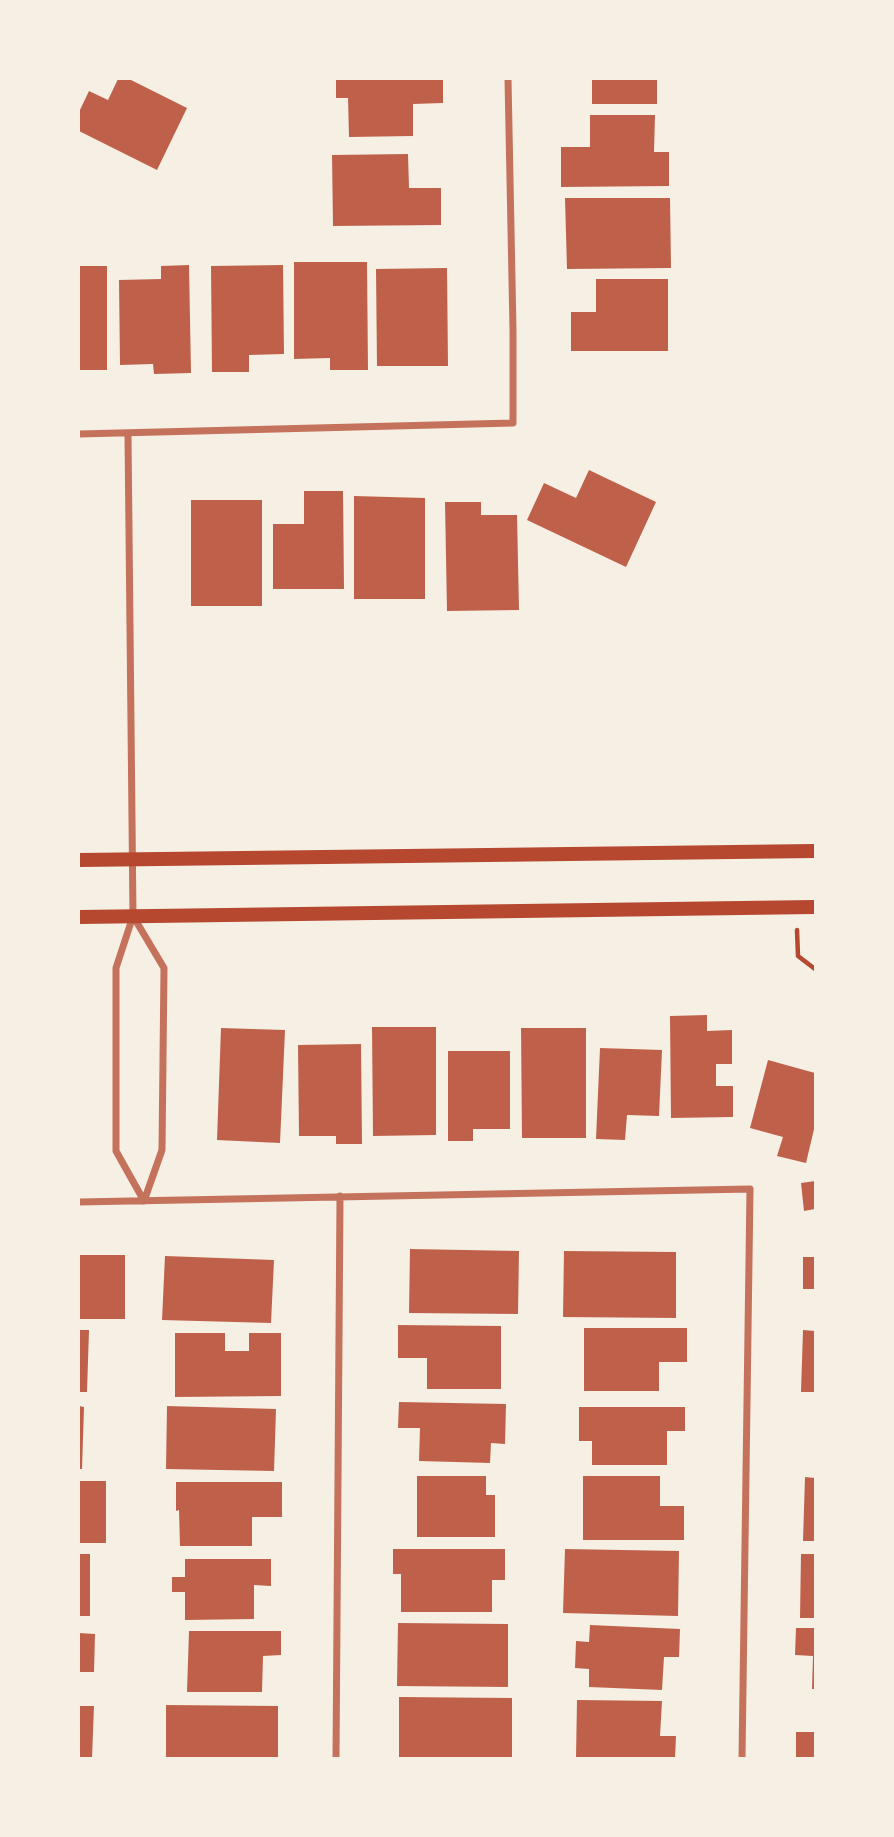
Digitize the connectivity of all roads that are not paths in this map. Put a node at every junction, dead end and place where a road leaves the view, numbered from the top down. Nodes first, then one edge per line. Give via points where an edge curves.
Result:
1 (508, 79) edge
2 (79, 435) edge
3 (128, 435) junction
4 (815, 851) edge
5 (133, 859) junction
6 (79, 860) edge
7 (815, 908) edge
8 (133, 916) junction
9 (79, 917) edge
10 (340, 1196) junction
11 (144, 1200) junction
12 (79, 1202) edge
13 (336, 1758) edge
14 (742, 1758) edge

1 - 3 street via 513,424
2 - 3 street
3 - 5 street
4 - 5 main road
5 - 6 main road
5 - 8 street
7 - 8 main road
8 - 9 main road
8 - 11 street via 116,968 116,1151
8 - 11 street via 164,968 162,1150
10 - 11 street
10 - 13 street
10 - 14 street via 750,1189
11 - 12 street

